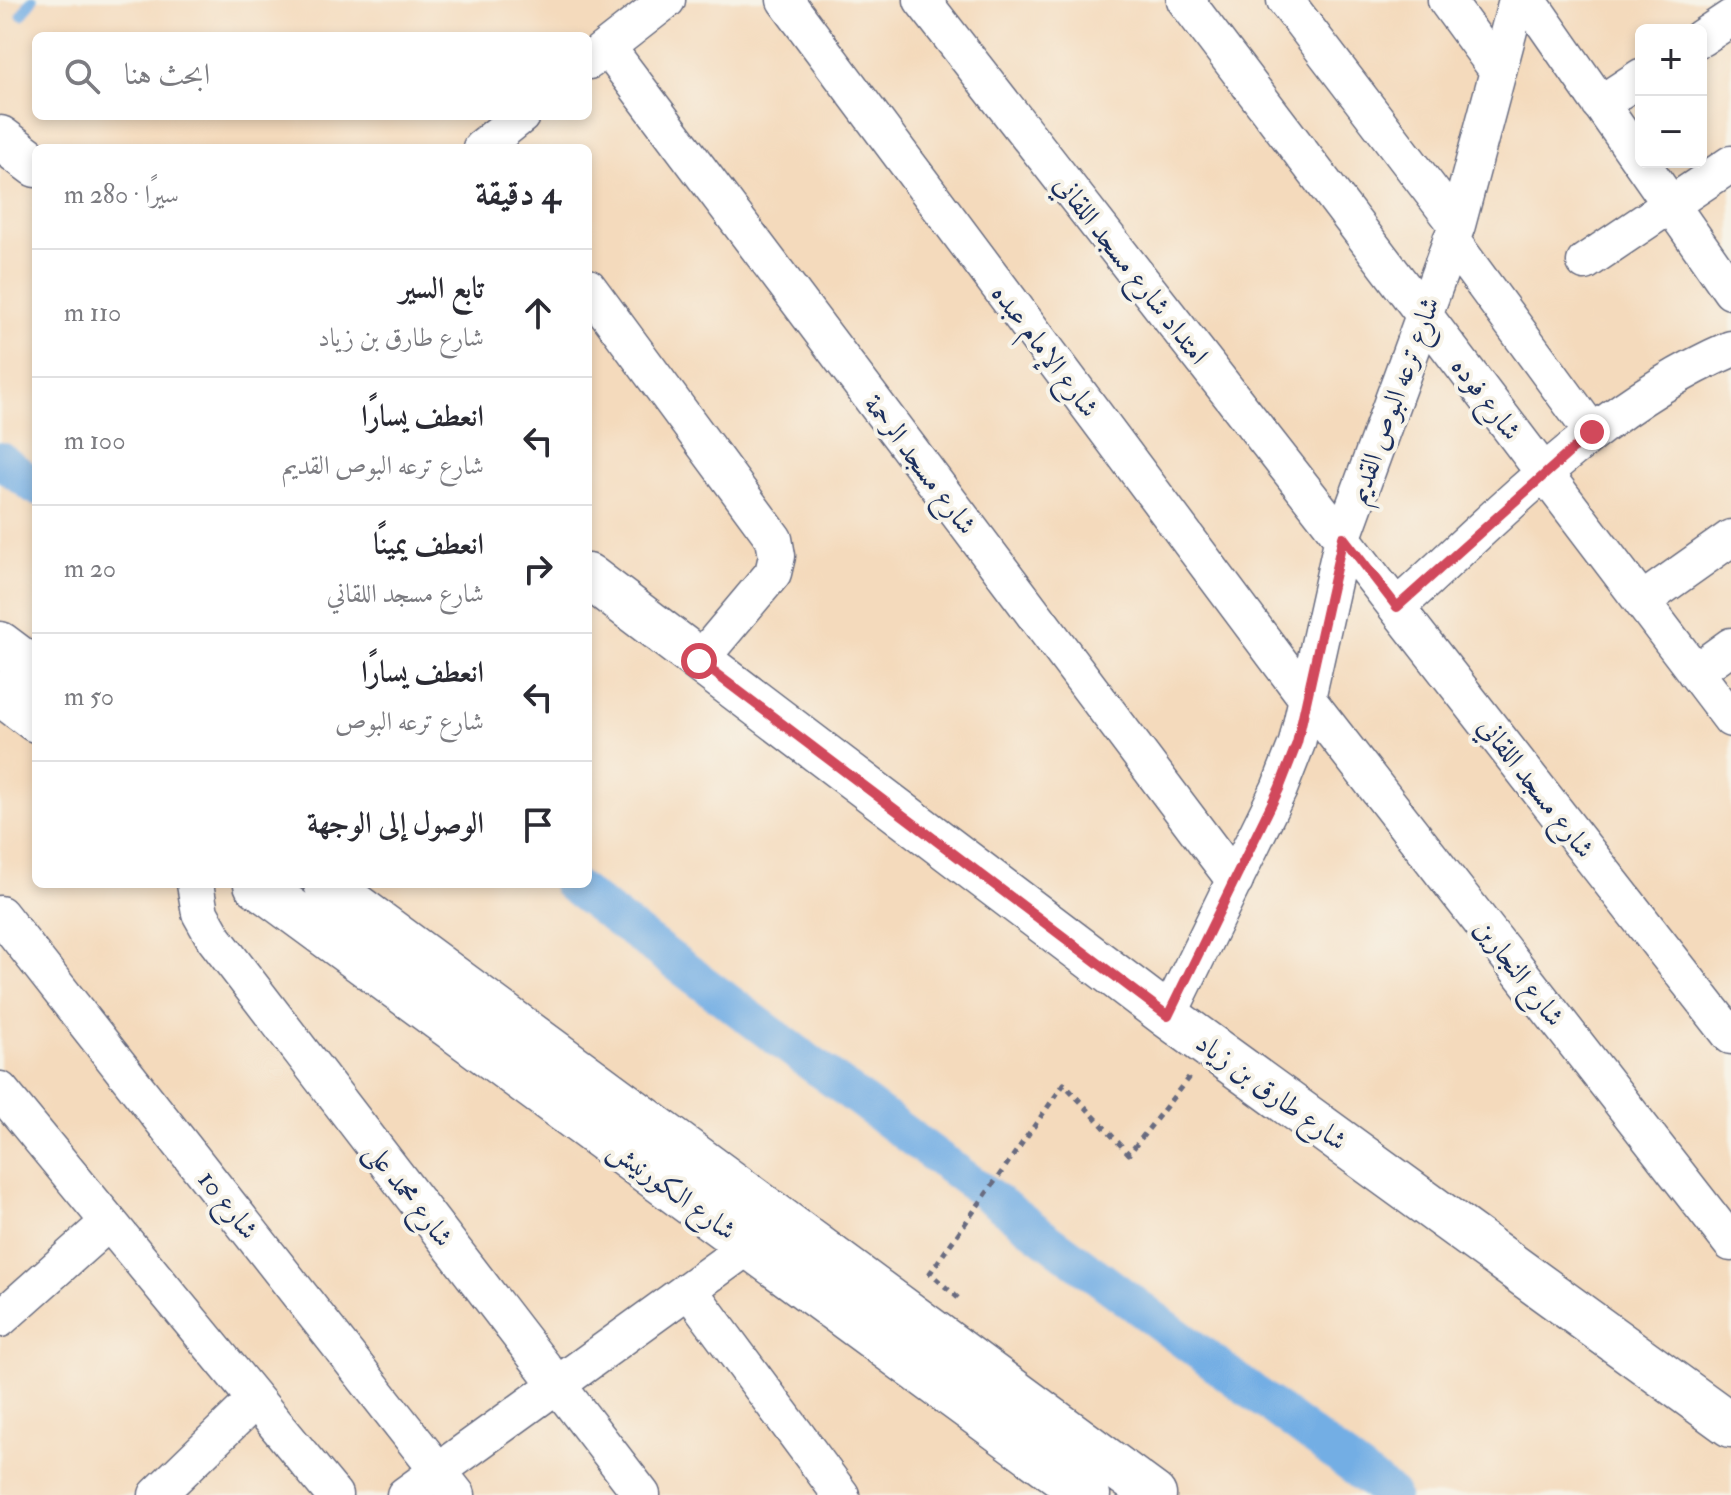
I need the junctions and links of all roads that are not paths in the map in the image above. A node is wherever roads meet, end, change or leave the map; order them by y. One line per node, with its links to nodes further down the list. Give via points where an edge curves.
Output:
1 (667, 0): 11 (street)
2 (785, 0): 40 (street, شارع الإمام عبده)
3 (922, 0): 29 (street, امتداد شارع مسجد اللقاني)
4 (1185, 0): 25 (street, شارع فوده)
5 (1285, 0): 21 (street)
6 (1446, 0): 12 (street)
7 (1517, 0): 12 (street, شارع ترعه البوص القديم)
8 (1528, 0): 14 (street)
9 (1731, 18): 10 (street)
10 (1707, 34)
11 (598, 54): 43 (street, شارع مسجد الرحمة)
12 (1498, 71): 21 (street, شارع ترعه البوص القديم)
13 (1635, 81): 14 (street)
14 (1600, 104): 20 (street)
15 (516, 120): 17 (street)
16 (0, 138): 18 (main road)
17 (487, 144)
18 (32, 162)
19 (1731, 164): 20 (street)
20 (1670, 205): 22 (street); 23 (street)
21 (1454, 232): 25 (street, شارع ترعه البوص القديم); 27 (street)
22 (1585, 262)
23 (1731, 291)
24 (592, 292): 36 (street, via 774,539 773,573)
25 (1423, 313): 28 (street, شارع فوده); 29 (street, شارع ترعه البوص القديم)
26 (1731, 349): 27 (street, via 1648,392)
27 (1592, 432): 28 (street)
28 (1545, 474): 32 (street, شارع فوده); 33 (street)
29 (1343, 537): 33 (street, شارع مسجد اللقاني); 40 (street, شارع ترعه البوص القديم)
30 (1731, 538): 32 (street)
31 (592, 579): 36 (main road, شارع طارق بن زياد)
32 (1642, 601): 38 (street, شارع فوده)
33 (1397, 607): 49 (street, شارع مسجد اللقاني)
34 (0, 644): 37 (main road)
35 (1731, 646): 38 (street)
36 (699, 661): 48 (main road, شارع طارق بن زياد)
37 (32, 668)
38 (1695, 672): 42 (street, شارع فوده)
39 (0, 693): 41 (main road)
40 (1308, 700): 43 (street, شارع ترعه البوص القديم, via 1279,789); 52 (street, شارع النجارين)
41 (32, 717)
42 (1731, 719)
43 (1235, 881): 48 (street, شارع ترعه البوص القديم)
44 (196, 888): 56 (street, شارع محمد على, via 200,913 214,938)
45 (261, 888): 53 (main road, شارع الكورنيش)
46 (331, 888): 66 (main road, شارع الكورنيش)
47 (0, 914): 59 (street, شارع 10)
48 (1168, 1016): 58 (main road, شارع طارق بن زياد)
49 (1731, 1036)
50 (3, 1101): 51 (street)
51 (109, 1222): 55 (street); 57 (street)
52 (1731, 1243)
53 (750, 1245): 54 (street); 65 (main road, شارع الكورنيش)
54 (689, 1290): 56 (street); 64 (street)
55 (0, 1319)
56 (557, 1385): 59 (street); 63 (street, شارع محمد على)
57 (255, 1400): 60 (street); 61 (street)
58 (1731, 1425)
59 (448, 1483): 62 (street)
60 (157, 1495)
61 (334, 1495)
62 (405, 1495)
63 (642, 1495)
64 (841, 1495)
65 (1088, 1495)
66 (1154, 1495)

